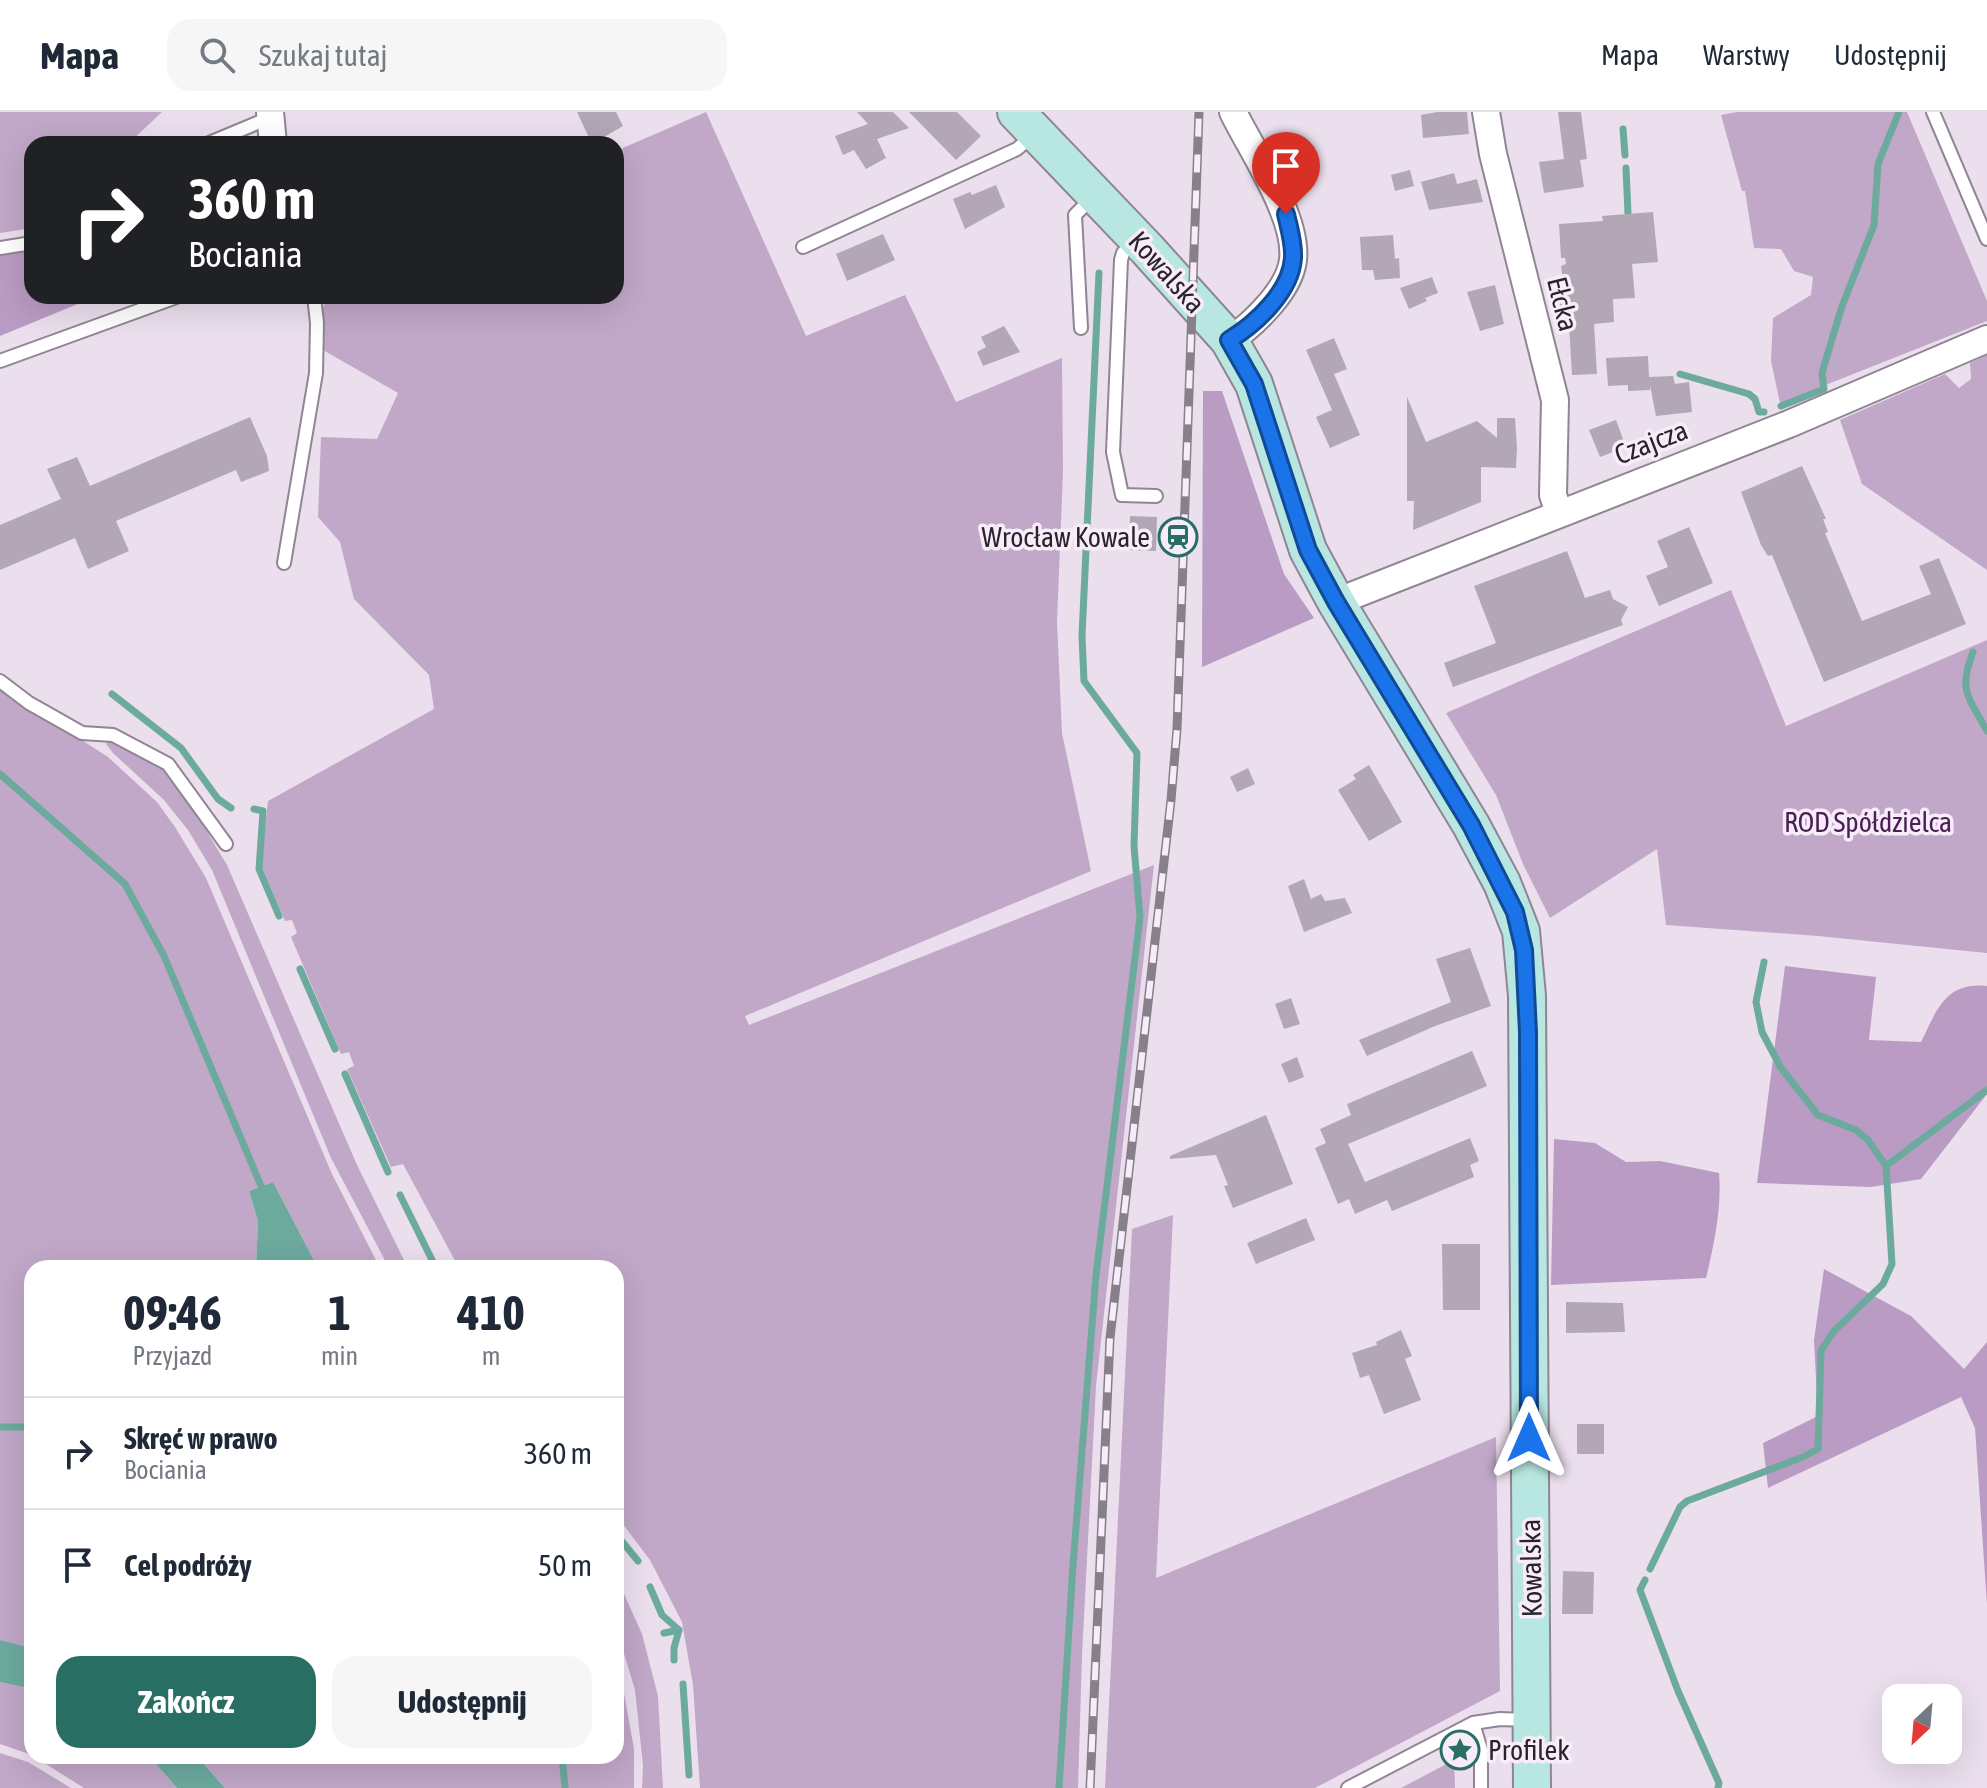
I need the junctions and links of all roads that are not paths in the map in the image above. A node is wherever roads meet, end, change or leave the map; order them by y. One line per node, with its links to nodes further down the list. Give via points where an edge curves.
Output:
1 (1233, 112): 18 (street, via 1286,214 1293,260 1281,291)
2 (1486, 112): 21 (street, Ełcka, via 1555,400 1553,495)
3 (1933, 112): 10 (lane)
4 (269, 115): 6 (lane); 7 (street)
5 (1026, 122): 8 (street, Kowalska); 12 (lane, via 1017,149)
6 (224, 136)
7 (272, 136)
8 (1095, 195): 9 (street, Kowalska); 16 (lane, via 1075,215)
9 (1137, 239): 18 (street, Kowalska); 20 (lane, via 1121,260 1113,452 1122,495)
10 (1987, 239)
11 (24, 244): 13 (lane)
12 (803, 247)
13 (0, 248)
14 (157, 304): 19 (lane)
15 (315, 304): 22 (lane, via 316,373)
16 (1081, 328)
17 (1987, 339): 21 (street, Czajcza, via 1789,424)
18 (1229, 340): 23 (street, Kowalska, via 1254,384 1305,543)
19 (0, 361)
20 (1156, 496)
21 (1559, 513): 23 (street, Czajcza)
22 (284, 563)
23 (1336, 602): 26 (street, Kowalska, via 1471,825 1521,931 1528,1032)
24 (0, 681): 25 (lane, via 82,733 113,735 168,764)
25 (226, 844)
26 (1532, 1720): 27 (lane); 30 (street, Kowalska)
27 (1473, 1723): 28 (lane); 29 (lane, via 1481,1750)
28 (1348, 1788)
29 (1481, 1788)
30 (1532, 1788)

